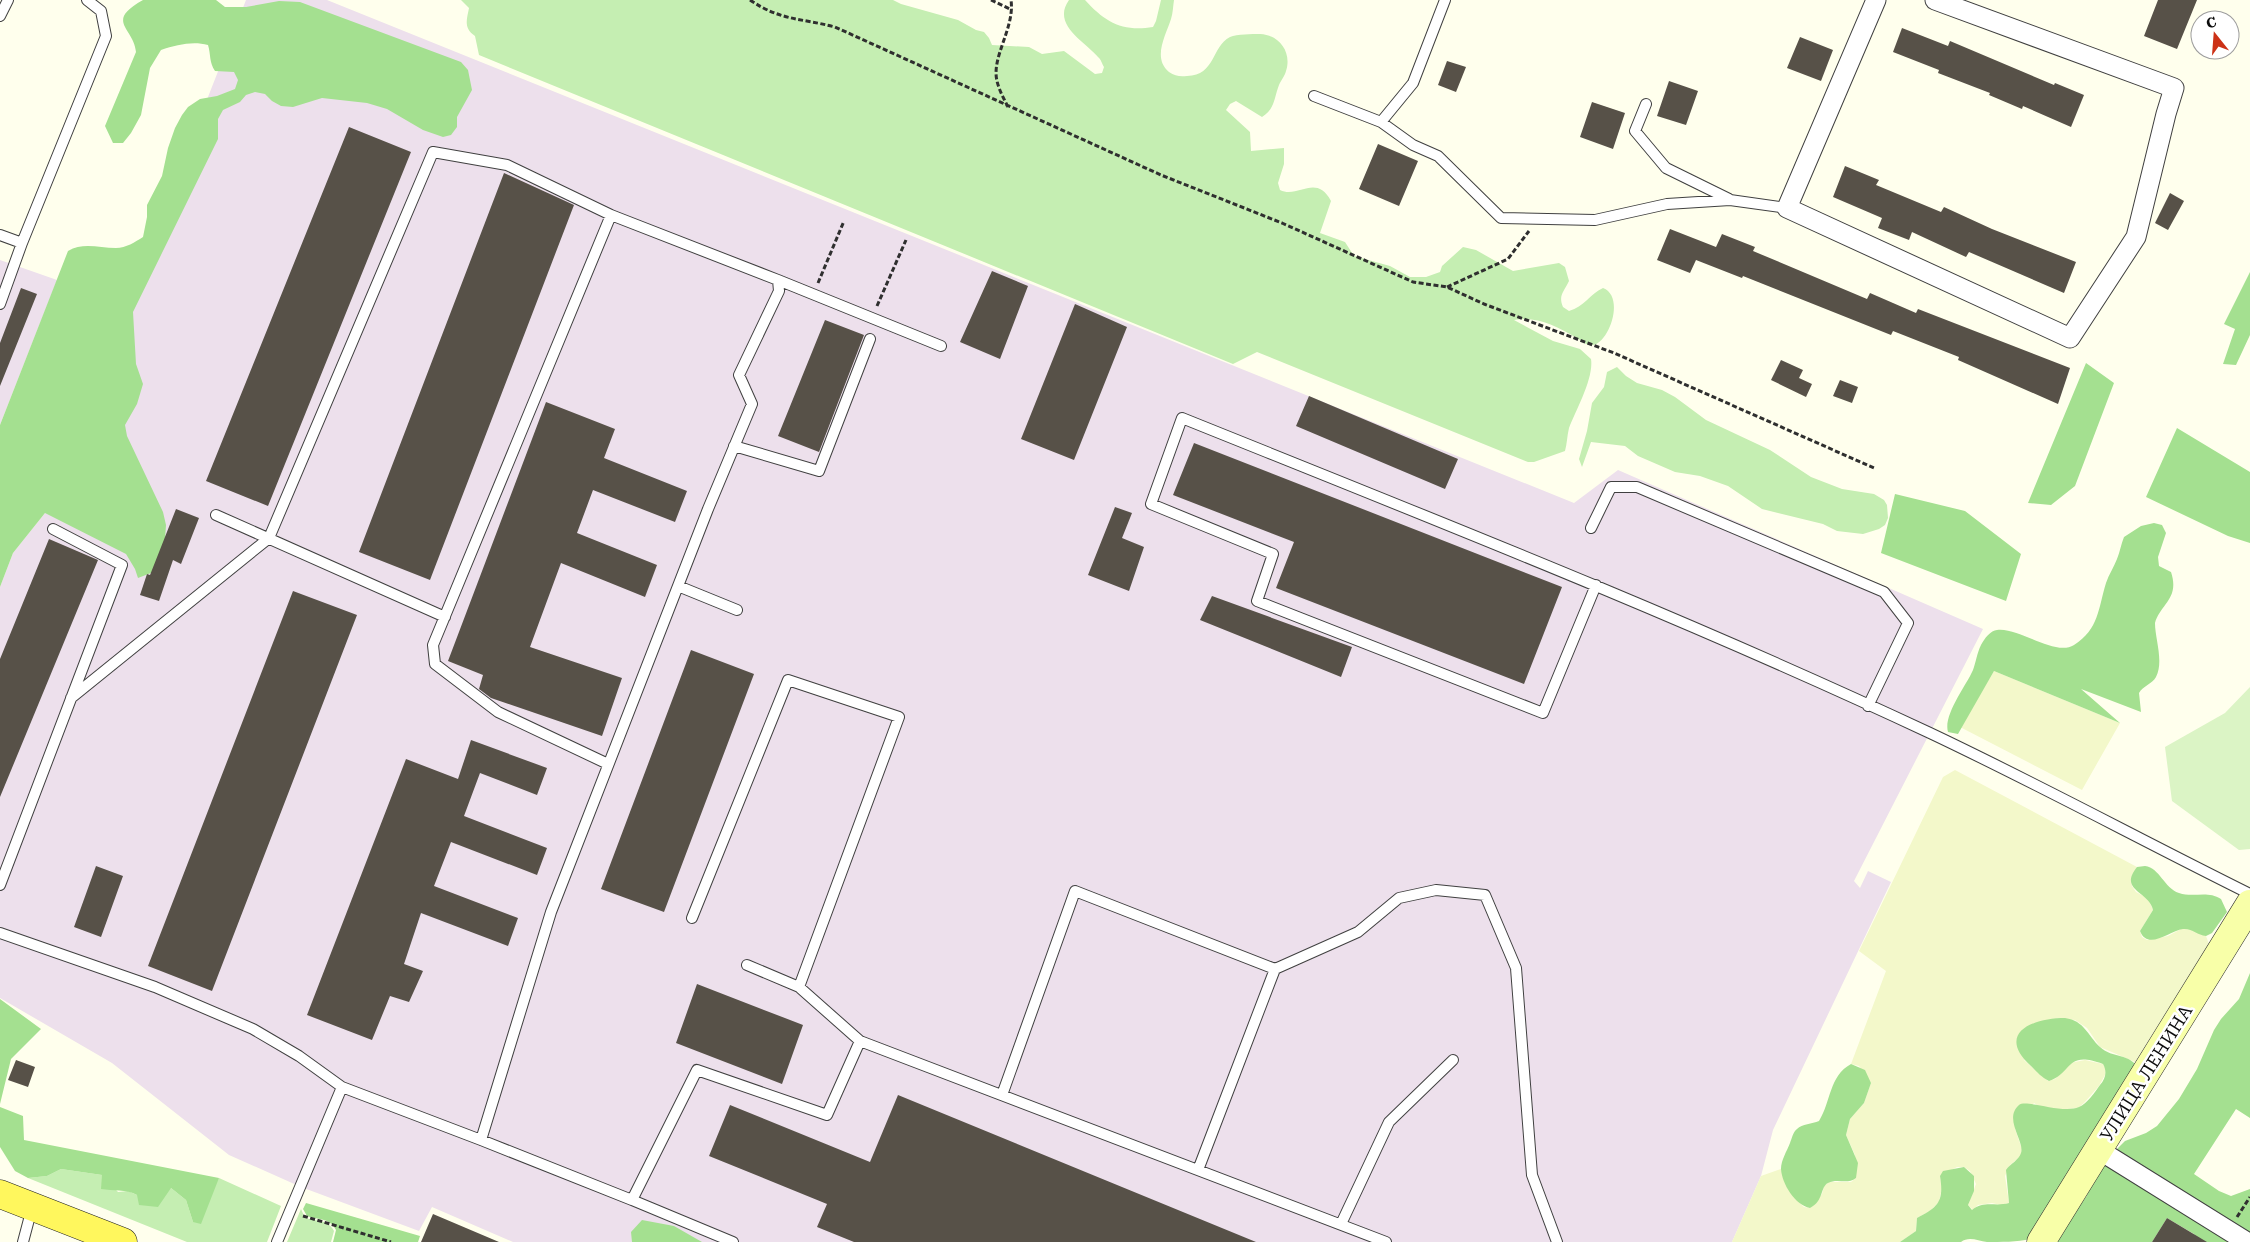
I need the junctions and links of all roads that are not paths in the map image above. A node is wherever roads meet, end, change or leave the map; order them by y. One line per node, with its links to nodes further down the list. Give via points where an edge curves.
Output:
1 (8, 0): 9 (lane)
2 (88, 0): 8 (lane)
3 (104, 0): 8 (lane)
4 (1445, 0): 12 (lane, via 1413,84)
5 (1876, 0): 14 (street)
6 (1935, 0): 7 (street)
7 (1966, 5): 14 (street, via 2174,88 2136,237 2070,338)
8 (101, 11): 17 (lane, via 106,36)
9 (0, 16)
10 (1314, 96): 12 (lane)
11 (1646, 104): 13 (lane, via 1634,131 1666,168)
12 (1381, 122): 13 (lane, via 1414,145 1438,156 1501,218 1595,220 1667,204)
13 (1730, 200): 14 (lane)
14 (1787, 208)
15 (612, 215): 18 (lane); 26 (lane, via 507,165 433,152); 30 (lane)
16 (0, 235): 17 (lane)
17 (22, 243): 19 (lane)
18 (778, 280): 21 (lane); 22 (lane, via 780,291 739,375 752,404)
19 (0, 304)
20 (870, 339): 22 (lane, via 819,472)
21 (941, 346)
22 (734, 446): 28 (lane)
23 (216, 514): 26 (lane)
24 (1591, 528): 32 (lane, via 1611,487 1637,487 1884,592 1908,623)
25 (53, 529): 31 (lane, via 122,565)
26 (269, 538): 30 (lane); 31 (lane)
27 (1596, 584): 27 (lane, via 1182,418 1152,504 1274,554 1257,601 1543,713); 32 (lane)
28 (678, 586): 29 (lane); 33 (lane)
29 (737, 610)
30 (445, 617): 33 (lane, via 433,645 435,664 498,712)
31 (71, 698): 34 (lane)
32 (1868, 706): 35 (lane)
33 (608, 764): 46 (lane, via 551,912)
34 (0, 885)
35 (2250, 894)
36 (2250, 904): 47 (street, УЛИЦА ЛЕНИНА)
37 (692, 918): 41 (lane, via 788,680 899,717)
38 (0, 933): 44 (lane, via 155,987 253,1029)
39 (747, 965): 41 (lane)
40 (1276, 969): 45 (lane, via 1075,891); 48 (lane); 58 (lane, via 1358,932 1398,898 1436,890 1485,895 1516,968 1532,1175)
41 (799, 987): 42 (lane)
42 (860, 1041): 45 (lane); 50 (lane, via 827,1115 697,1070)
43 (1453, 1060): 52 (lane, via 1389,1122)
44 (342, 1087): 46 (lane); 55 (lane)
45 (1002, 1095): 48 (lane)
46 (481, 1140): 50 (lane)
47 (2099, 1150): 59 (street, УЛИЦА ЛЕНИНА); 60 (street)
48 (1198, 1170): 52 (lane)
49 (0, 1194): 51 (main road)
50 (632, 1200): 56 (lane)
51 (32, 1206): 53 (lane); 54 (main road)
52 (1341, 1224): 57 (lane)
53 (23, 1242)
54 (123, 1242)
55 (277, 1242)
56 (733, 1242)
57 (1386, 1242)
58 (1557, 1242)
59 (2041, 1242)
60 (2247, 1242)

